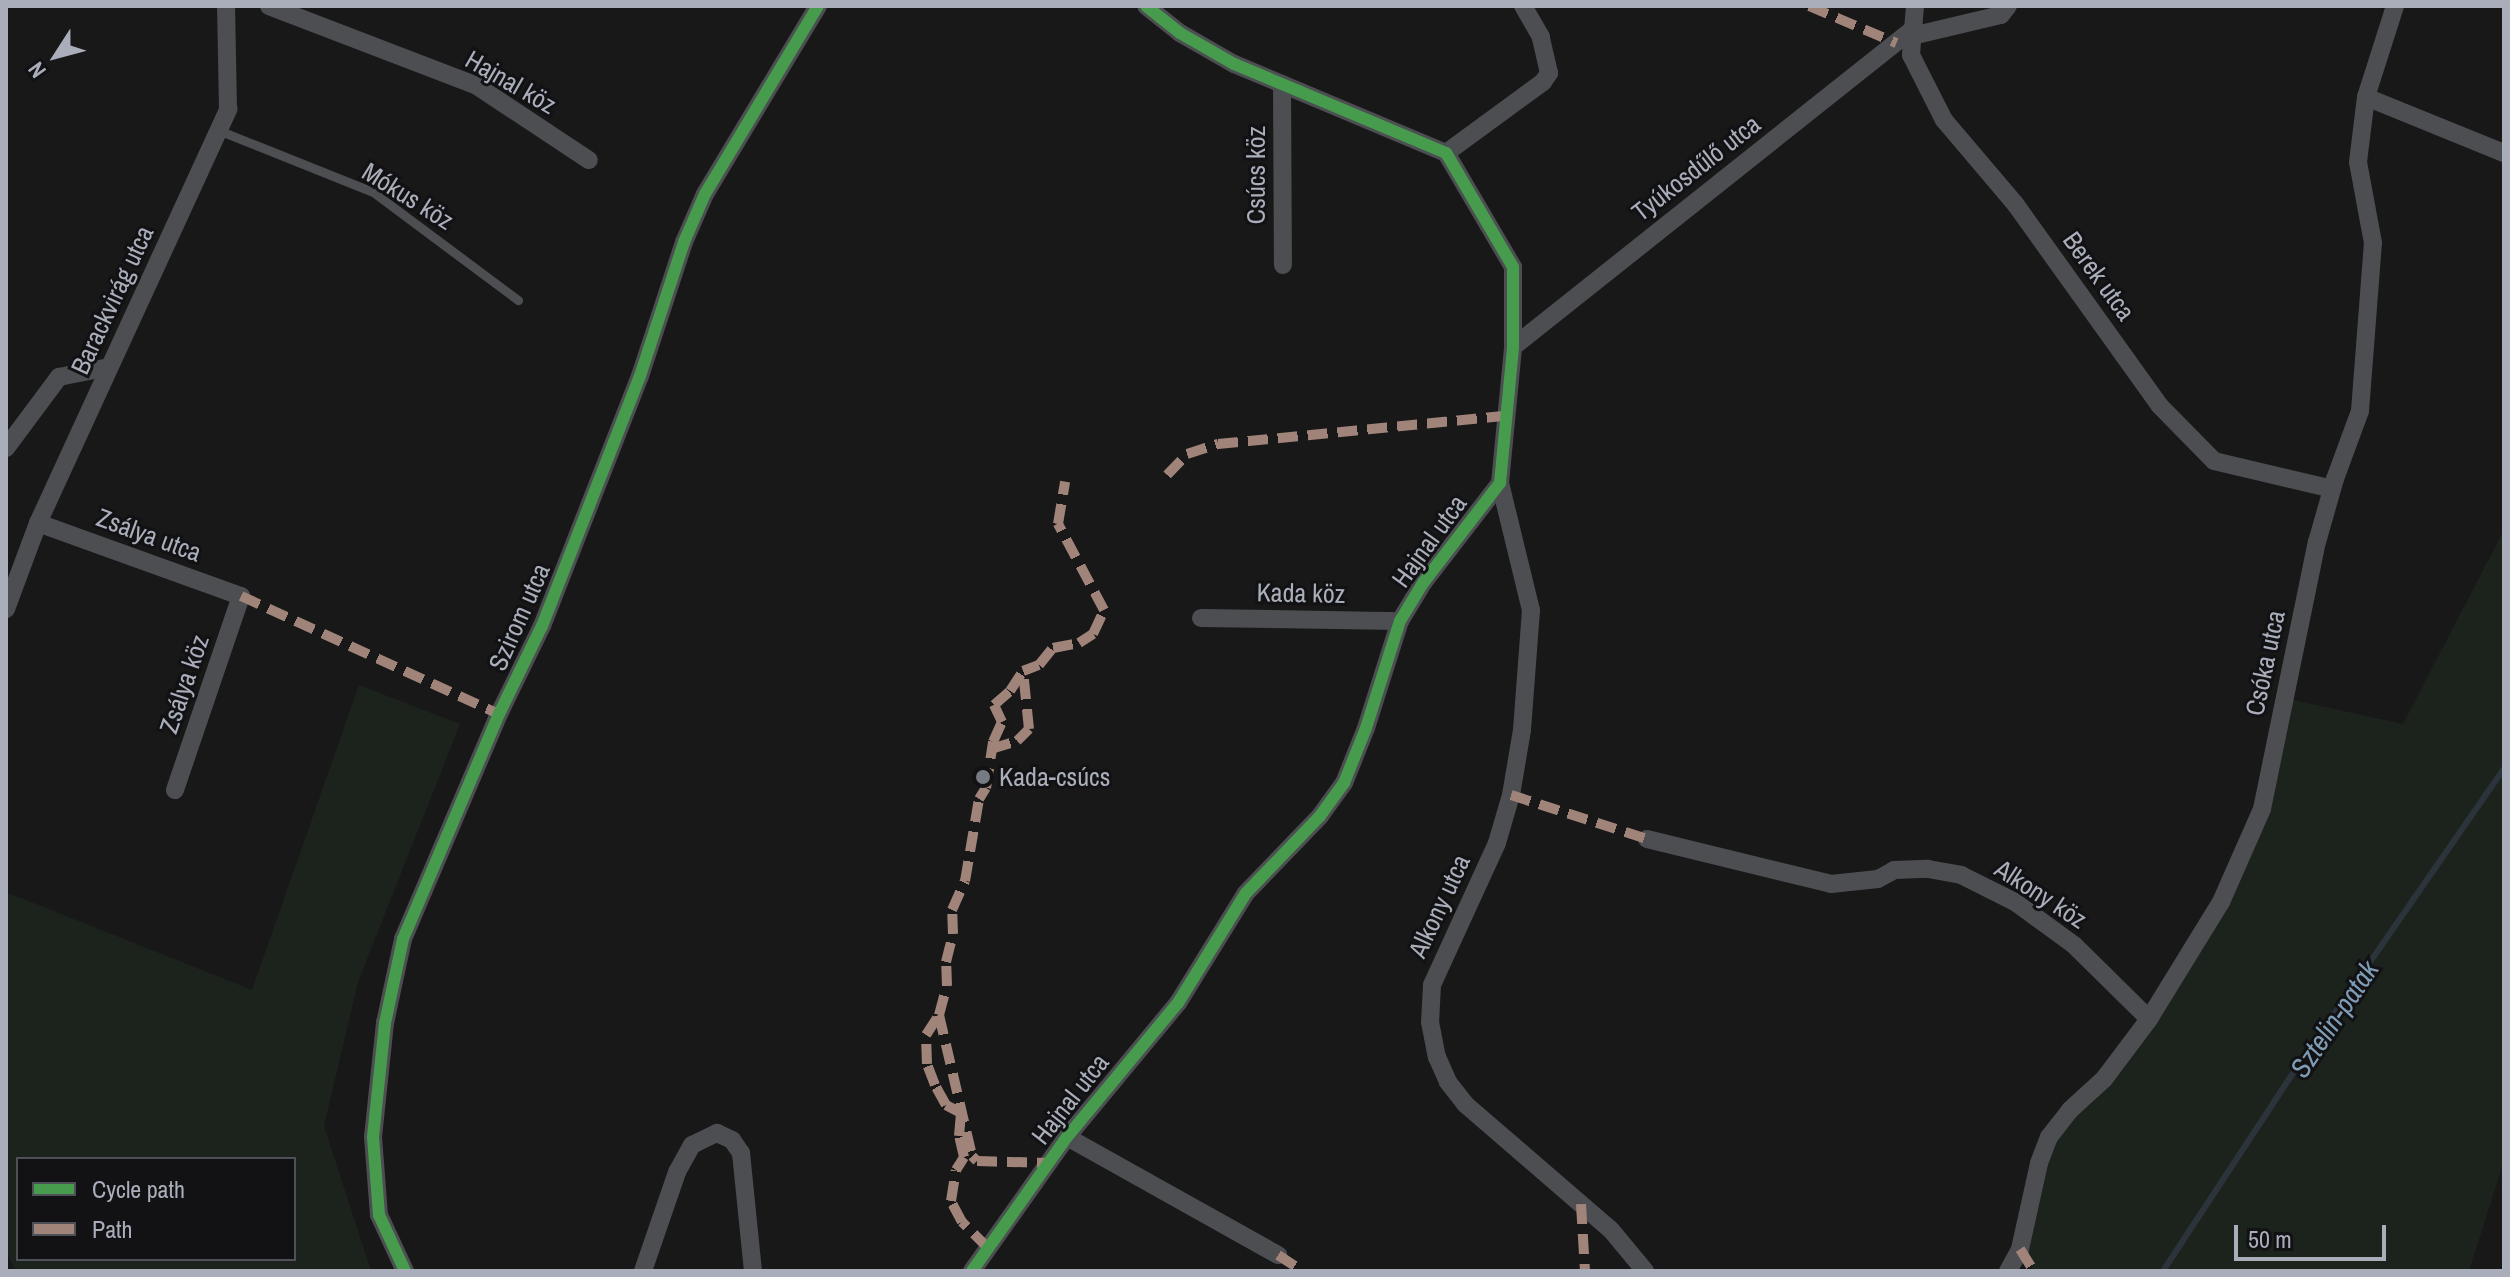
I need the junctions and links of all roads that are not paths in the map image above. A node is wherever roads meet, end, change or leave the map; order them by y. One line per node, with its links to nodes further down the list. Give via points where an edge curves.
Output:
1 (226, 6): 12 (street, Barackvirág utca, via 228,109)
2 (269, 6): 15 (street, Hajnal köz, via 477,86)
3 (818, 6): 33 (street, Szirom utca, via 705,194 542,626 403,939 385,1023 373,1137 379,1215)
4 (1146, 6): 10 (street, via 1202,46)
5 (1523, 6): 13 (street, via 1541,37 1549,73)
6 (1915, 6): 9 (street, Berek utca)
7 (2008, 6): 9 (street, Tyúkosdűlő utca, via 2001,15)
8 (2395, 6): 11 (street, Csóka utca)
9 (1912, 32): 18 (street, Tyúkosdűlő utca); 22 (street, Berek utca, via 1911,55 1944,120 2016,205 2160,406 2214,461)
10 (1282, 84): 13 (street); 16 (street, Csúcs köz)
11 (2366, 97): 14 (street); 22 (street, Csóka utca, via 2358,162 2373,243 2367,346 2360,411)
12 (218, 130): 17 (lane, Mókus köz, via 373,192); 19 (street, Barackvirág utca)
13 (1446, 153): 18 (street, Hajnal utca, via 1513,267)
14 (2504, 153)
15 (589, 160)
16 (1283, 265)
17 (518, 300)
18 (1513, 347): 21 (street, Hajnal utca)
19 (109, 367): 20 (street, via 59,377); 23 (street, Barackvirág utca)
20 (6, 448)
21 (1500, 483): 27 (street, Hajnal utca); 37 (street, Alkony utca, via 1531,610 1522,730 1497,843 1432,985 1432,1034 1448,1082 1465,1104 1611,1230)
22 (2332, 489): 30 (street, Csóka utca, via 2262,809 2221,902)
23 (38, 523): 24 (street, Zsálya utca); 25 (street, Barackvirág utca)
24 (241, 596): 28 (street, Zsálya köz)
25 (6, 609)
26 (1201, 618): 27 (street, Kada köz)
27 (1400, 621): 31 (street, Hajnal utca, via 1344,783 1320,816 1246,893 1178,1003)
28 (175, 790)
29 (1647, 839): 30 (street, Alkony köz, via 1831,884 1878,879 1894,870 1961,875 2015,902 2074,945)
30 (2149, 1019): 38 (street, Csóka utca, via 2104,1079 2049,1137 2020,1249)
31 (1067, 1137): 32 (street); 36 (street, Hajnal utca)
32 (1278, 1255)
33 (405, 1271)
34 (643, 1271): 35 (street, via 677,1172 692,1145 717,1133 732,1140 741,1153)
35 (753, 1271)
36 (972, 1271)
37 (1645, 1271)
38 (2008, 1271)

